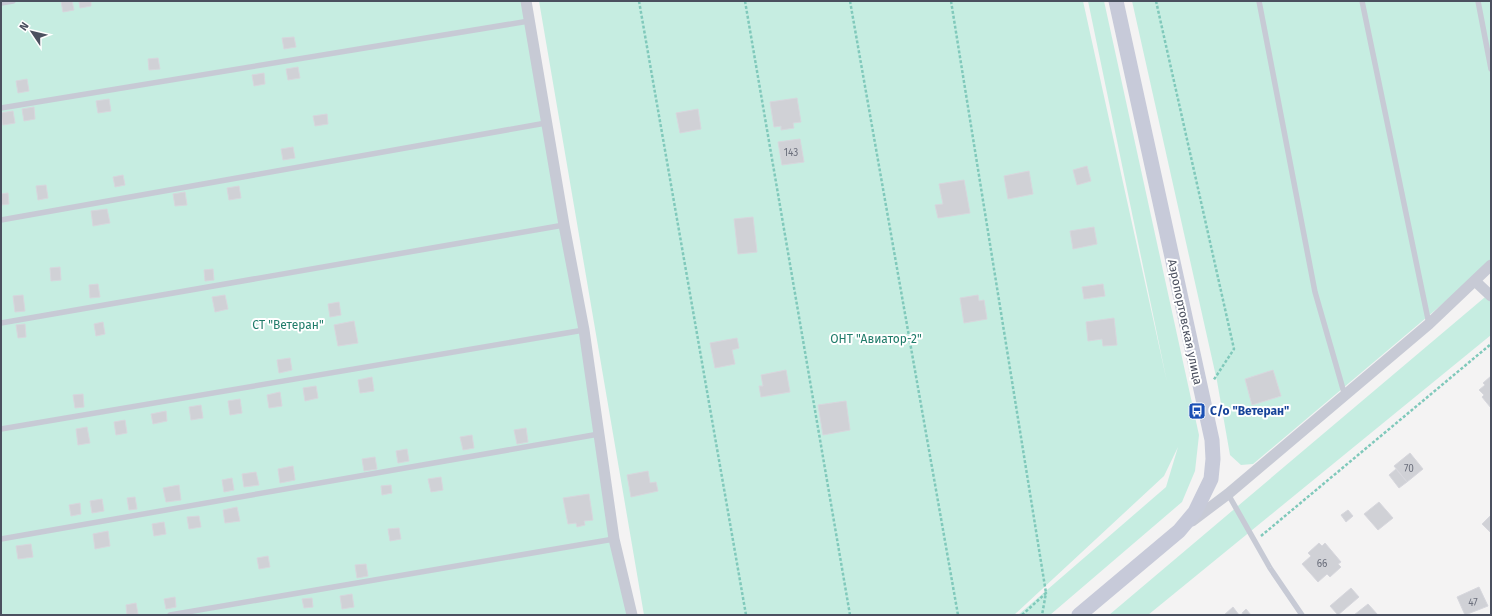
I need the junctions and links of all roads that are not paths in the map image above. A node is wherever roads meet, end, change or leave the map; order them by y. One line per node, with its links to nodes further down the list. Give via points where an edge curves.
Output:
1 (13, 1): 7 (lane)
2 (526, 1): 8 (street)
3 (1116, 1): 24 (street, Аэропортовская улица, via 1212,440 1211,479 1201,503)
4 (1259, 1): 20 (lane, via 1315,292)
5 (1362, 1): 18 (lane)
6 (1478, 1): 9 (lane)
7 (1, 3)
8 (529, 21): 10 (lane); 11 (street)
9 (1491, 69)
10 (1, 108)
11 (546, 123): 12 (lane); 13 (street)
12 (1, 220)
13 (564, 225): 17 (lane); 19 (street)
14 (1491, 265): 15 (street)
15 (1474, 281): 16 (street); 18 (street)
16 (1491, 296)
17 (1, 323)
18 (1429, 324): 20 (street)
19 (584, 330): 21 (lane); 22 (street)
20 (1345, 396): 23 (street)
21 (1, 429)
22 (599, 434): 25 (lane); 26 (street)
23 (1228, 494): 24 (street); 30 (lane, via 1289,598)
24 (1179, 531): 29 (street, Аэропортовская улица)
25 (1, 539)
26 (614, 539): 27 (lane); 28 (street)
27 (170, 615)
28 (632, 615)
29 (1079, 615)
30 (1302, 615)

